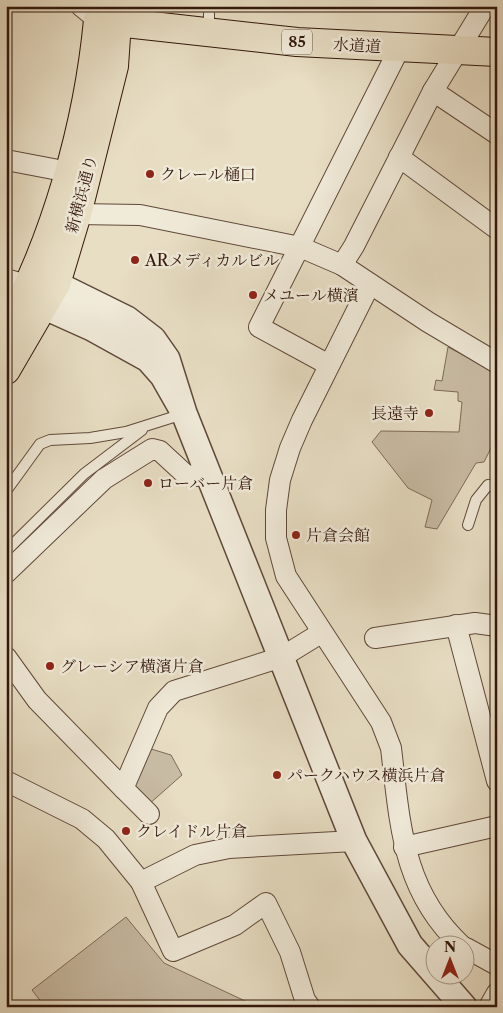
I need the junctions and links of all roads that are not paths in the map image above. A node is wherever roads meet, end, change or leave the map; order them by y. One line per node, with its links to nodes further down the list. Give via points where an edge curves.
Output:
1 (485, 6): 5 (street)
2 (113, 13): 3 (main road, 水道道 / 85); 11 (main road, 新横浜通り, via 94,63); 12 (main road, 新横浜通り, via 114,66)
3 (209, 19): 4 (main road, 水道道 / 85, via 297,42)
4 (400, 47): 5 (main road, 水道道 / 85); 14 (street)
5 (456, 50): 6 (main road, 水道道 / 85); 7 (street)
6 (497, 52)
7 (433, 91): 8 (street); 9 (street)
8 (497, 134)
9 (399, 157): 13 (street); 15 (street)
10 (6, 160): 11 (street)
11 (69, 172): 17 (main road, 新横浜通り)
12 (77, 214): 14 (street, via 140,215); 17 (main road, 新横浜通り)
13 (497, 229)
14 (300, 246): 15 (street); 20 (street, via 259,328)
15 (342, 265): 16 (street)
16 (370, 284): 19 (street); 20 (street)
17 (34, 289): 18 (main road, 新横浜通り); 21 (main road, 新横浜通り); 22 (street, via 127,319 152,339 167,359)
18 (6, 331)
19 (497, 363)
20 (329, 365): 32 (street, via 290,448 280,480 276,510 276,538 286,576)
21 (6, 370)
22 (184, 413): 23 (lane); 24 (street)
23 (149, 425): 26 (lane, via 106,436 50,440 40,444); 28 (lane, via 84,474)
24 (207, 469): 29 (street, via 197,476 186,475 160,451 152,448 104,479); 35 (street)
25 (497, 487): 27 (lane, via 488,485 476,500)
26 (6, 491)
27 (468, 525)
28 (6, 551)
29 (6, 573)
30 (456, 625): 31 (street); 33 (street); 37 (street)
31 (497, 626)
32 (321, 633): 35 (street); 42 (street, via 387,734)
33 (375, 638)
34 (6, 657): 38 (street, via 37,700)
35 (282, 657): 38 (street, via 174,691 158,708); 41 (street)
36 (6, 781): 43 (street, via 82,819 106,839)
37 (497, 781)
38 (124, 789): 39 (street)
39 (149, 814)
40 (497, 826): 42 (street)
41 (354, 841): 43 (street, via 229,848 195,855); 49 (street, via 410,945)
42 (404, 847): 44 (street, via 435,916)
43 (140, 882): 48 (street, via 173,951 235,925 266,903 290,952 304,1000)
44 (453, 936)
45 (476, 953): 46 (street)
46 (497, 965)
47 (497, 993): 50 (street)
48 (310, 1007)
49 (464, 1007)
50 (489, 1007)

